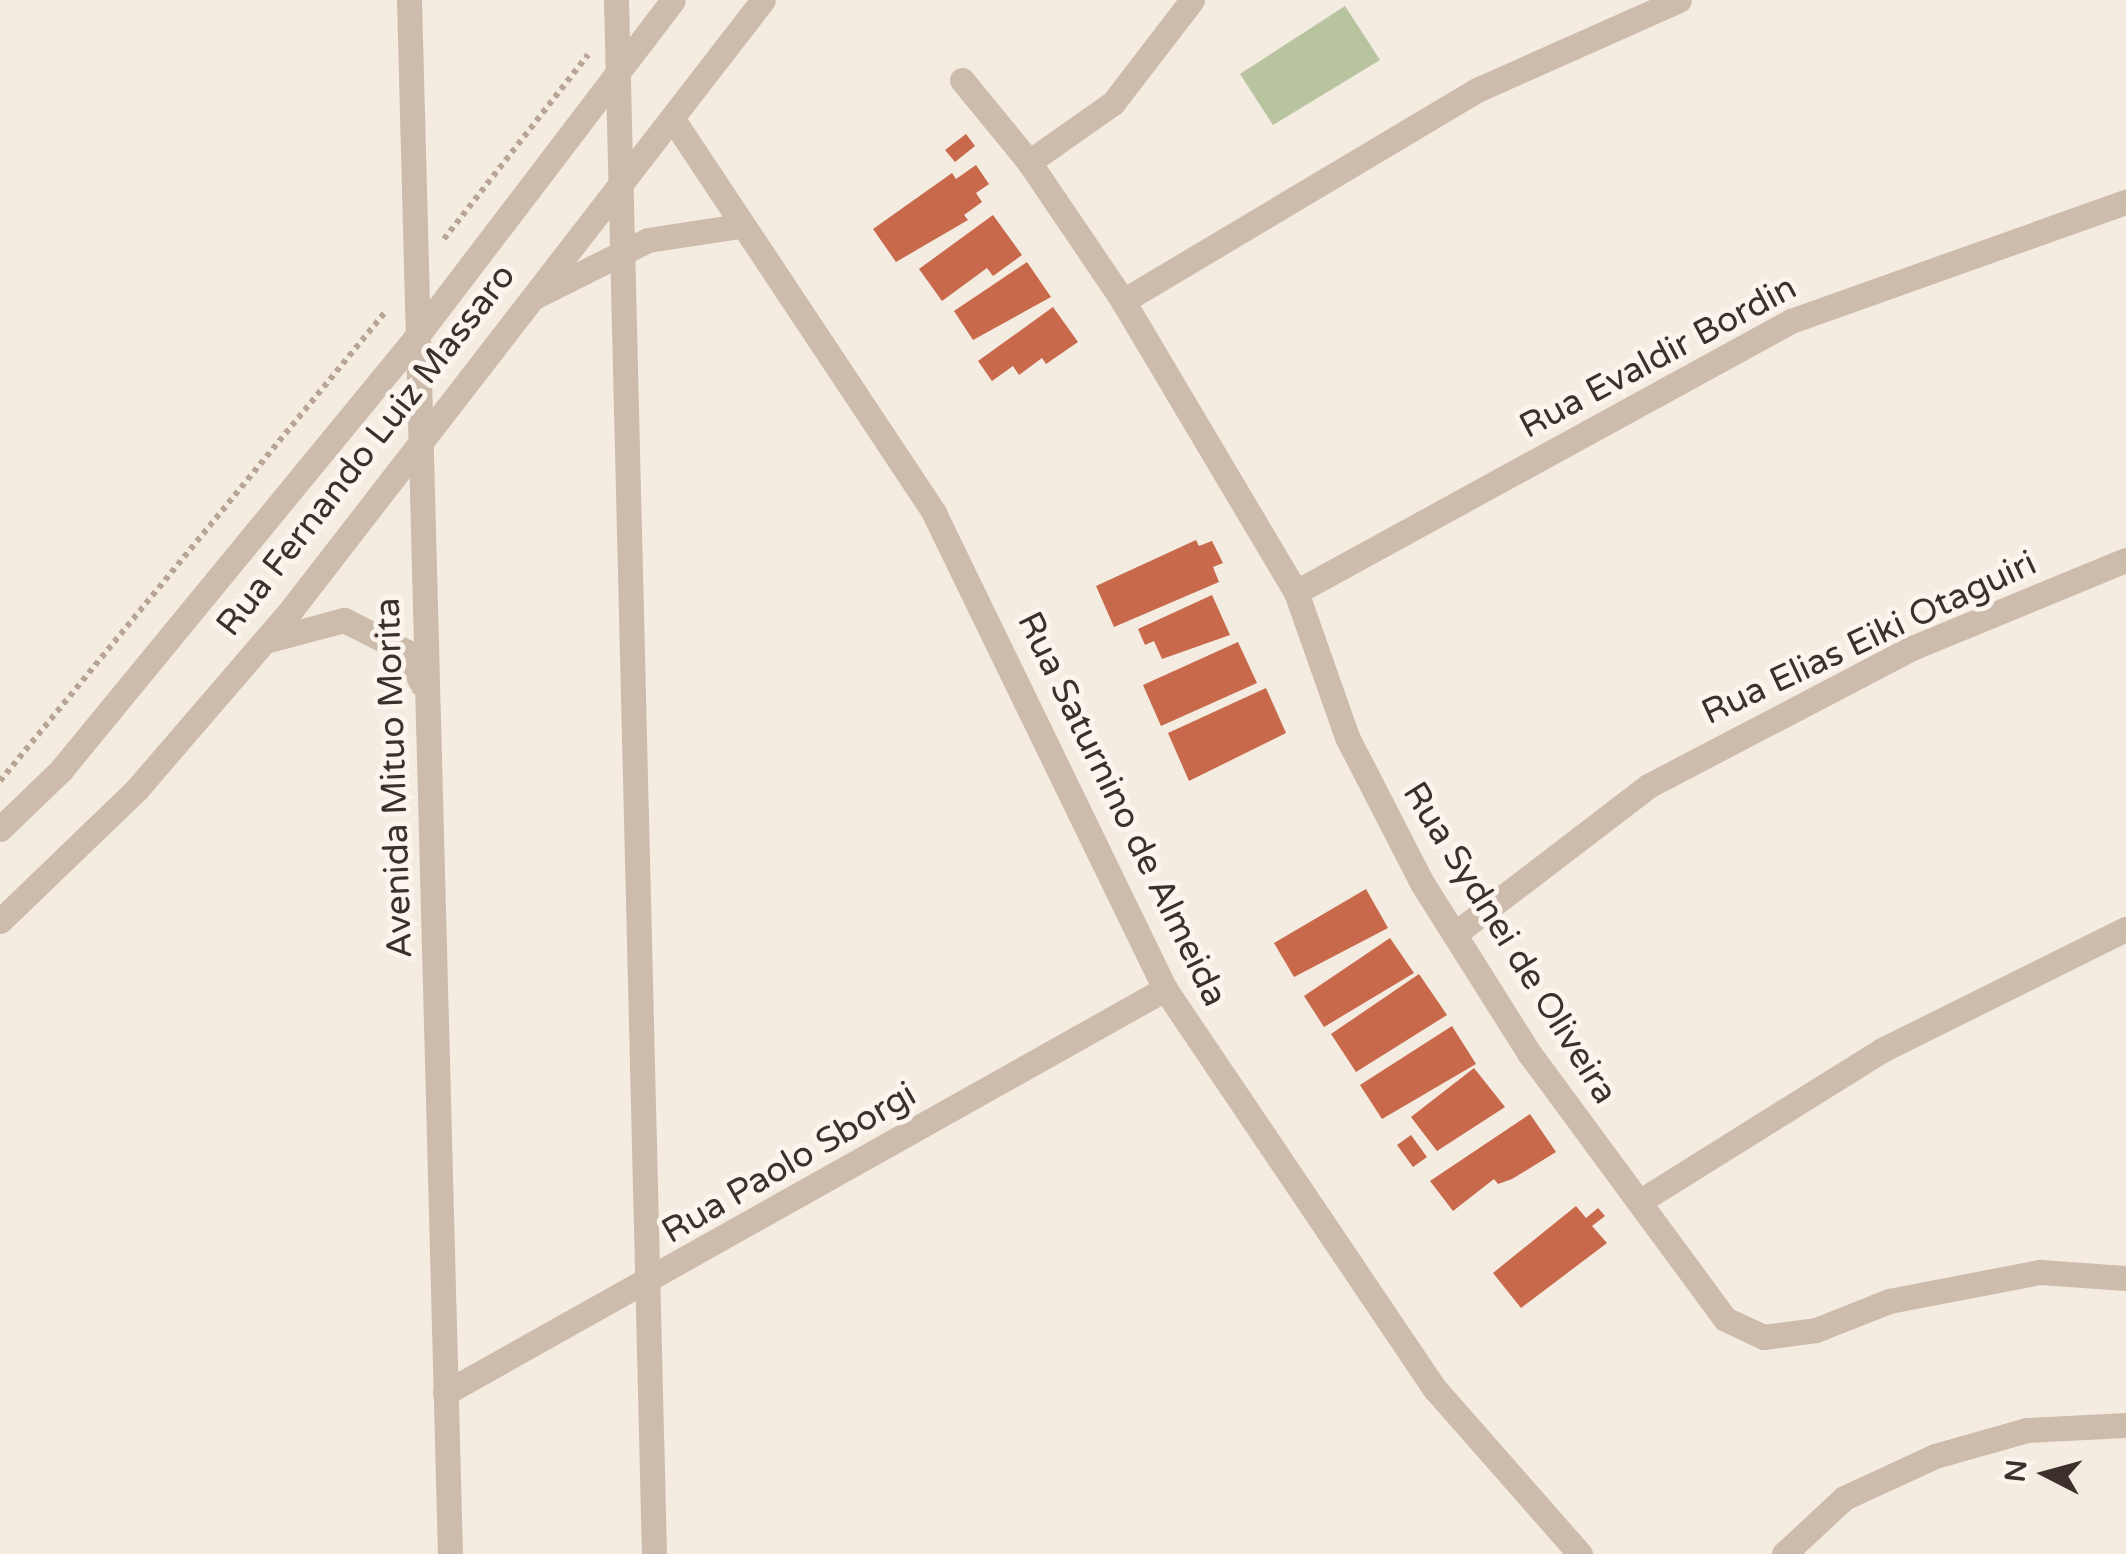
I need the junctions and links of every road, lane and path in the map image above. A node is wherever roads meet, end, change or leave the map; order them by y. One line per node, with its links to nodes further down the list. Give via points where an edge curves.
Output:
1 (409, 0): 15 (street, Avenida Mituo Morita)
2 (673, 0): 7 (street, Rua Fernando Luiz Massaro)
3 (763, 0): 9 (street, Rua Fernando Luiz Massaro)
4 (1192, 0): 10 (street, via 1113,103)
5 (1679, 0): 16 (street, via 1476,90)
6 (617, 9): 7 (street); 15 (path)
7 (618, 68): 11 (street); 18 (street, Rua Fernando Luiz Massaro)
8 (962, 80): 10 (street, Rua Sydnei de Oliveira)
9 (672, 118): 11 (street, Rua Fernando Luiz Massaro); 13 (street, Rua Saturnino de Almeida)
10 (1029, 162): 16 (street, Rua Sydnei de Oliveira)
11 (618, 182): 14 (street); 17 (street, Rua Fernando Luiz Massaro)
12 (2126, 202): 21 (street, Rua Evaldir Bordin, via 1791,321)
13 (740, 226): 14 (street, via 679,232); 29 (street, Rua Saturnino de Almeida, via 934,514)
14 (620, 254): 17 (street); 32 (street)
15 (413, 278): 18 (street, Avenida Mituo Morita); 24 (path)
16 (1123, 301): 21 (street, Rua Sydnei de Oliveira)
17 (525, 302): 19 (street, Rua Fernando Luiz Massaro)
18 (414, 340): 19 (street, Avenida Mituo Morita); 25 (street, Rua Fernando Luiz Massaro, via 61,770)
19 (419, 438): 22 (street, Rua Fernando Luiz Massaro); 23 (street, Avenida Mituo Morita)
20 (2126, 560): 28 (street, Rua Elias Eiki Otaguiri, via 1912,648 1648,786)
21 (1296, 592): 28 (street, Rua Sydnei de Oliveira, via 1324,681 1375,796)
22 (264, 642): 23 (street, via 344,620 407,652); 26 (street, Rua Fernando Luiz Massaro, via 137,789)
23 (427, 694): 33 (street, Avenida Mituo Morita)
24 (0, 781)
25 (0, 829)
26 (0, 921)
27 (2126, 929): 30 (street, via 1882,1050)
28 (1456, 932): 30 (street, Rua Sydnei de Oliveira, via 1529,1052)
29 (1165, 989): 32 (street, Rua Paolo Sborgi); 37 (street, Rua Saturnino de Almeida, via 1435,1389)
30 (1642, 1200): 31 (street, Rua Sydnei de Oliveira, via 1725,1318 1764,1338 1816,1330 1889,1301 2040,1272)
31 (2126, 1278)
32 (648, 1284): 33 (street, Rua Paolo Sborgi); 36 (street)
33 (446, 1393): 35 (street, Avenida Mituo Morita)
34 (2126, 1425): 38 (street, via 2028,1430 1935,1456 1844,1498)
35 (450, 1554)
36 (654, 1554)
37 (1580, 1554)
38 (1784, 1554)

